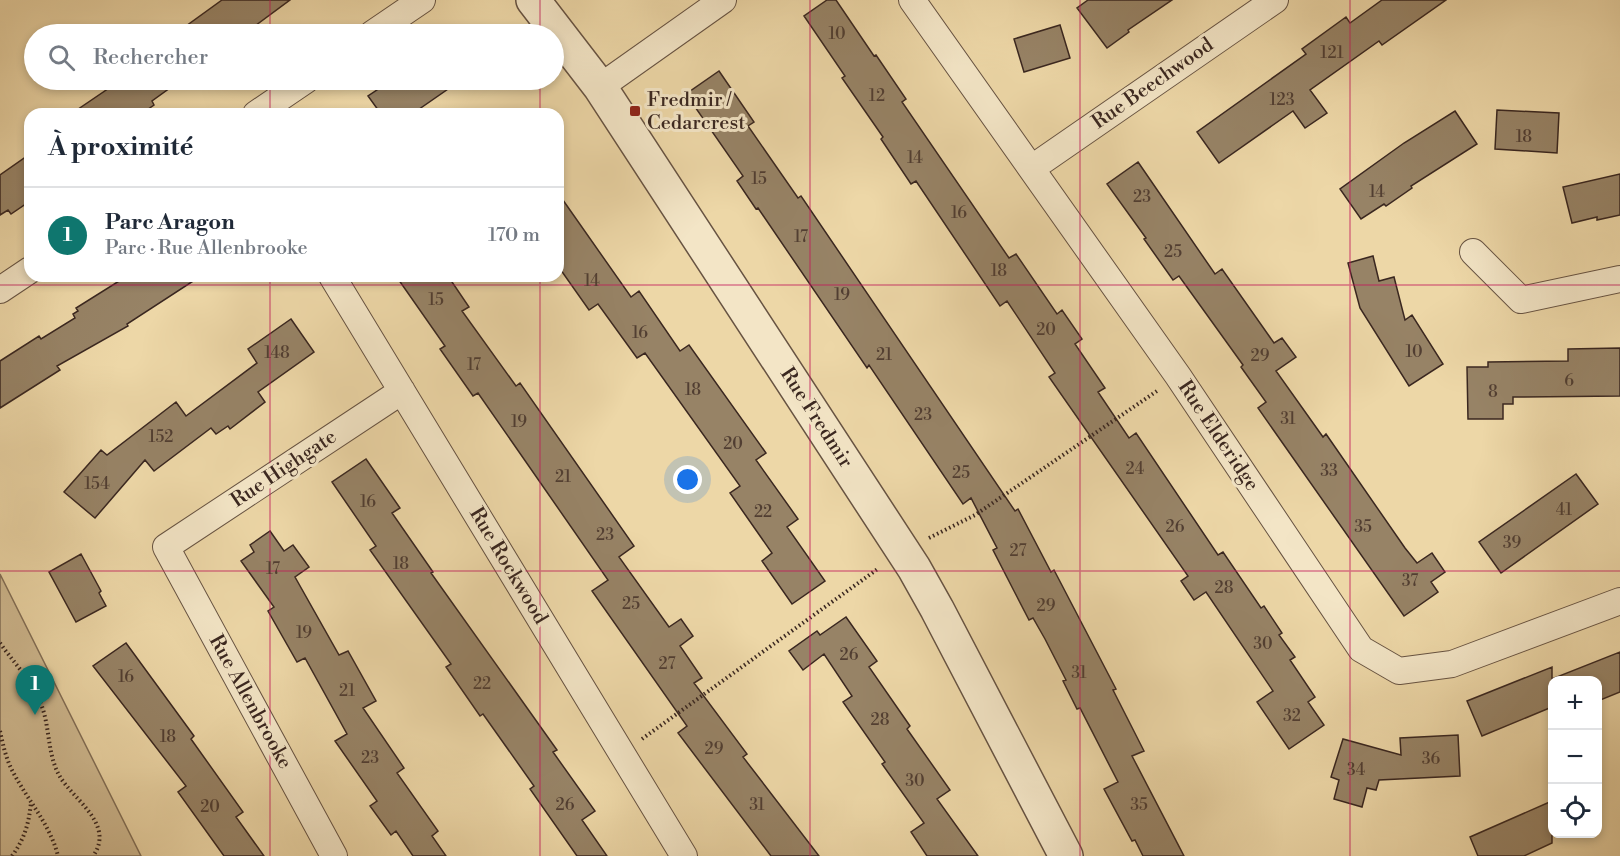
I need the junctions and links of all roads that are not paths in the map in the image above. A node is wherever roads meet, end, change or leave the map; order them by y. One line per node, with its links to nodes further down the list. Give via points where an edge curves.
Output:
1 (422, 0): 6 (street)
2 (533, 0): 7 (street, Rue Fredmir)
3 (723, 0): 9 (street)
4 (912, 0): 12 (street, Rue Elderidge)
5 (1275, 0): 12 (street, Rue Beechwood)
6 (387, 24)
7 (551, 24)
8 (564, 40): 9 (street, Rue Fredmir)
9 (600, 87): 23 (street, Rue Fredmir, via 902,551 937,609)
10 (291, 90): 11 (street)
11 (265, 108)
12 (1032, 168): 20 (street, Rue Elderidge, via 1178,376 1361,649 1399,671 1452,664)
13 (1473, 252): 15 (street, via 1521,300)
14 (24, 274): 17 (street)
15 (1620, 279)
16 (336, 282): 18 (street, Rue Rockwood)
17 (0, 290)
18 (402, 391): 19 (street, Rue Highgate); 22 (street, Rue Rockwood)
19 (166, 547): 21 (street, Rue Allenbrooke)
20 (1620, 601)
21 (334, 856)
22 (684, 856)
23 (1066, 856)

